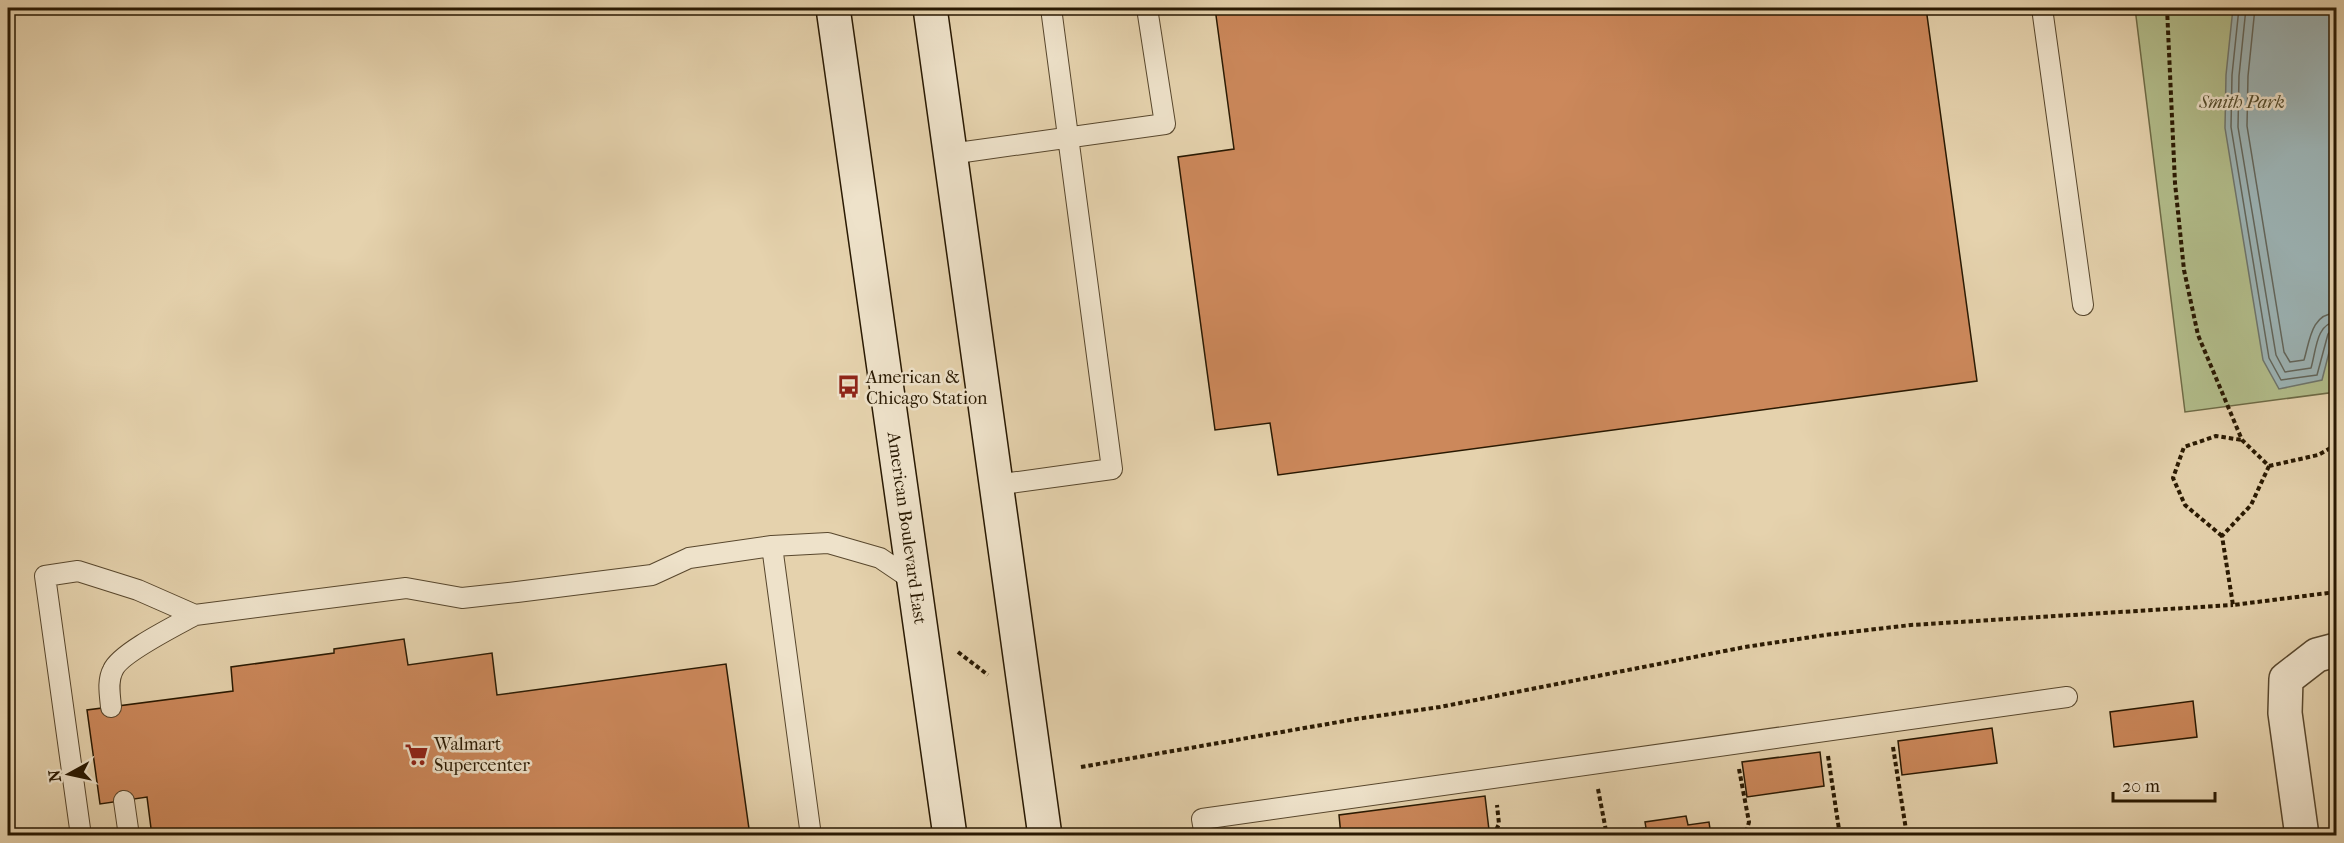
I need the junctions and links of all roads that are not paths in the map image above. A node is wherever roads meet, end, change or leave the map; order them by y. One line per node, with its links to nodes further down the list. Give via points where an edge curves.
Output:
1 (815, 8): 7 (main road)
2 (833, 8): 7 (main road, American Boulevard East)
3 (930, 8): 9 (main road)
4 (1051, 8): 8 (lane)
5 (1147, 8): 8 (lane, via 1165,124)
6 (2042, 8): 10 (lane)
7 (840, 53): 13 (main road, American Boulevard East)
8 (1068, 137): 9 (lane); 11 (lane, via 1112,469)
9 (950, 154): 11 (main road)
10 (2083, 305)
11 (996, 484): 23 (main road)
12 (772, 546): 13 (lane, via 828,543 880,558); 14 (lane, via 689,558 652,575 506,593 462,598 406,588); 21 (lane)
13 (914, 581): 22 (main road, American Boulevard East)
14 (195, 615): 17 (lane, via 130,653 113,669 109,687); 19 (lane, via 138,590 78,571 45,576)
15 (2337, 650): 25 (main road, via 2317,655 2286,679 2284,713)
16 (2067, 697): 24 (lane, via 1202,819)
17 (111, 707)
18 (124, 801): 20 (lane)
19 (81, 836)
20 (129, 836)
21 (811, 836)
22 (950, 836)
23 (1045, 836)
24 (1204, 836)
25 (2302, 836)

